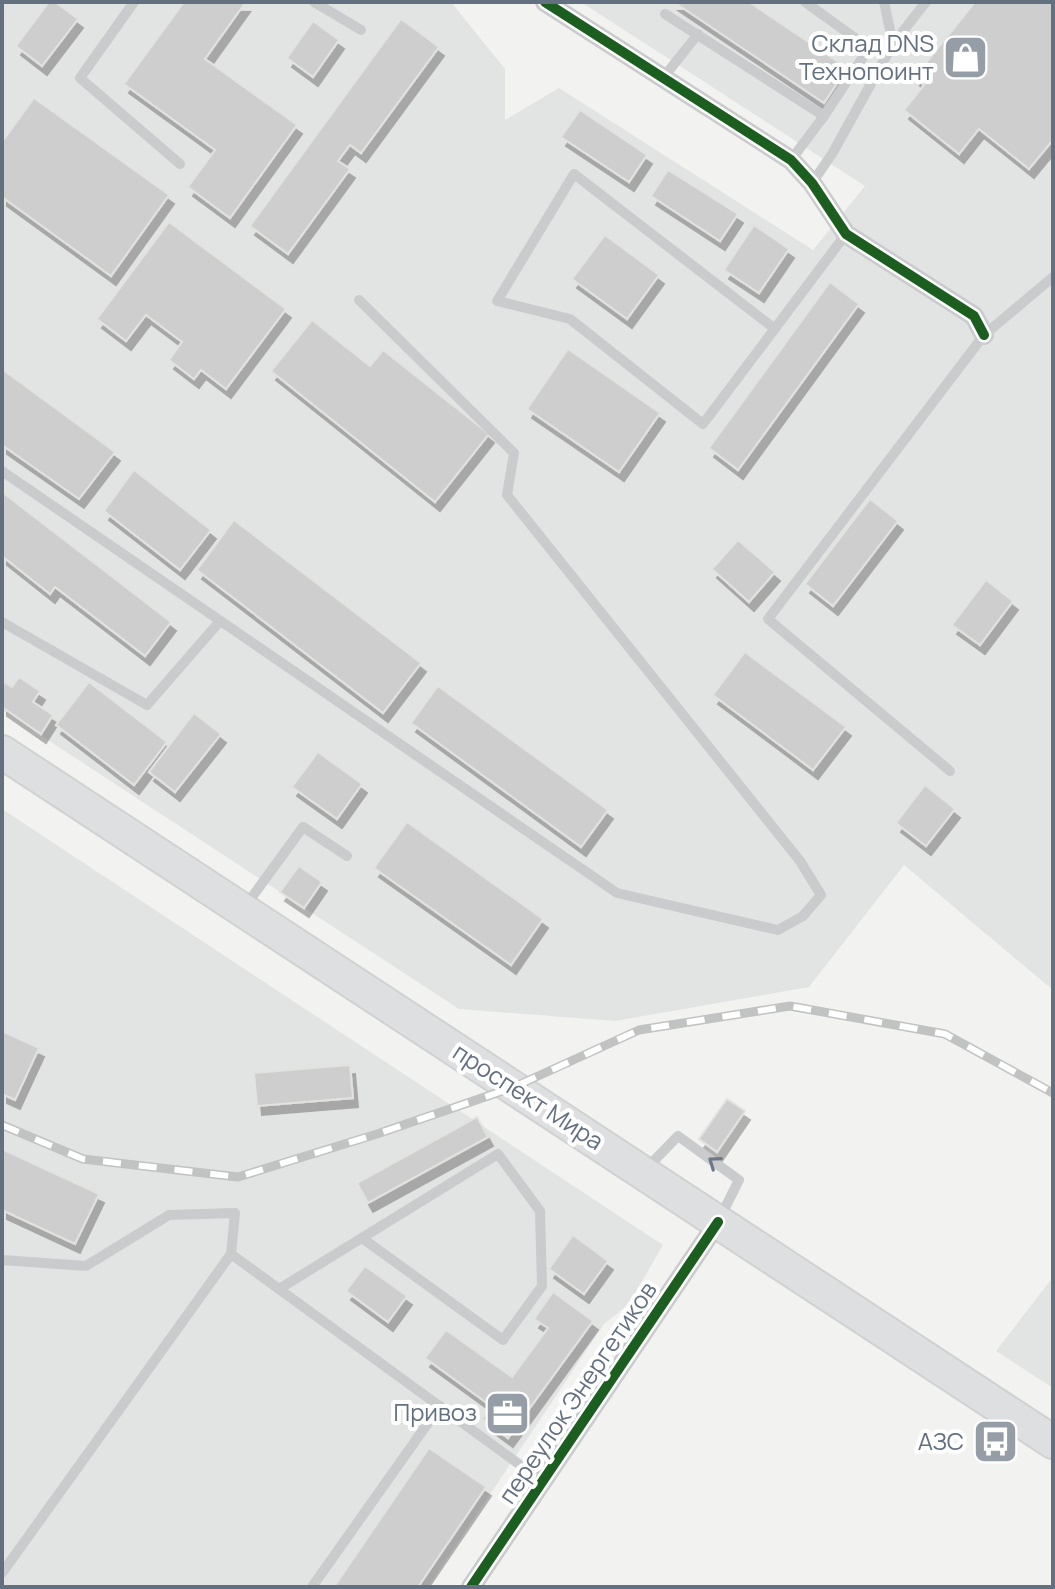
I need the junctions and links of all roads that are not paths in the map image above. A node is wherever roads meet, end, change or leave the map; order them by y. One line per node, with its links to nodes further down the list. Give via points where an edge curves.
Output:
1 (134, 2): 14 (lane, via 80,78)
2 (314, 2): 8 (lane)
3 (545, 2): 11 (street)
4 (805, 2): 12 (lane, via 869,48)
5 (884, 2): 10 (lane)
6 (926, 2): 10 (lane)
7 (665, 14): 9 (lane)
8 (361, 30)
9 (698, 34): 11 (lane); 12 (lane)
10 (893, 44): 15 (lane)
11 (663, 78): 13 (street)
12 (824, 116): 13 (lane)
13 (791, 160): 15 (street)
14 (180, 164)
15 (812, 183): 16 (street)
16 (846, 234): 19 (lane); 20 (street, via 974,316)
17 (1053, 277): 20 (lane)
18 (359, 300): 22 (lane, via 514,453 507,495 800,861 821,895 803,916 778,930 617,893)
19 (775, 329): 19 (lane, via 703,424 570,319 497,301 574,174)
20 (984, 335): 25 (lane, via 768,619)
21 (2, 471): 22 (lane)
22 (220, 621): 23 (lane, via 147,705)
23 (2, 622)
24 (2, 752): 27 (main road, проспект Мира)
25 (950, 771)
26 (347, 856): 27 (lane, via 303,827)
27 (243, 910): 28 (main road, проспект Мира)
28 (643, 1172): 29 (main road, проспект Мира); 29 (lane, one-way to 28, via 739,1180 678,1136)
29 (718, 1222): 35 (main road, проспект Мира); 36 (street, переулок Энергетиков)
30 (362, 1238): 30 (lane, via 503,1340 542,1286 540,1211 498,1154); 33 (lane)
31 (231, 1254): 32 (lane, via 235,1213 169,1215 86,1266); 33 (lane); 37 (lane)
32 (2, 1260)
33 (279, 1289): 34 (lane)
34 (440, 1406): 36 (lane); 38 (lane)
35 (1053, 1442)
36 (542, 1481): 39 (street, переулок Энергетиков)
37 (2, 1573)
38 (312, 1587)
39 (471, 1587)

